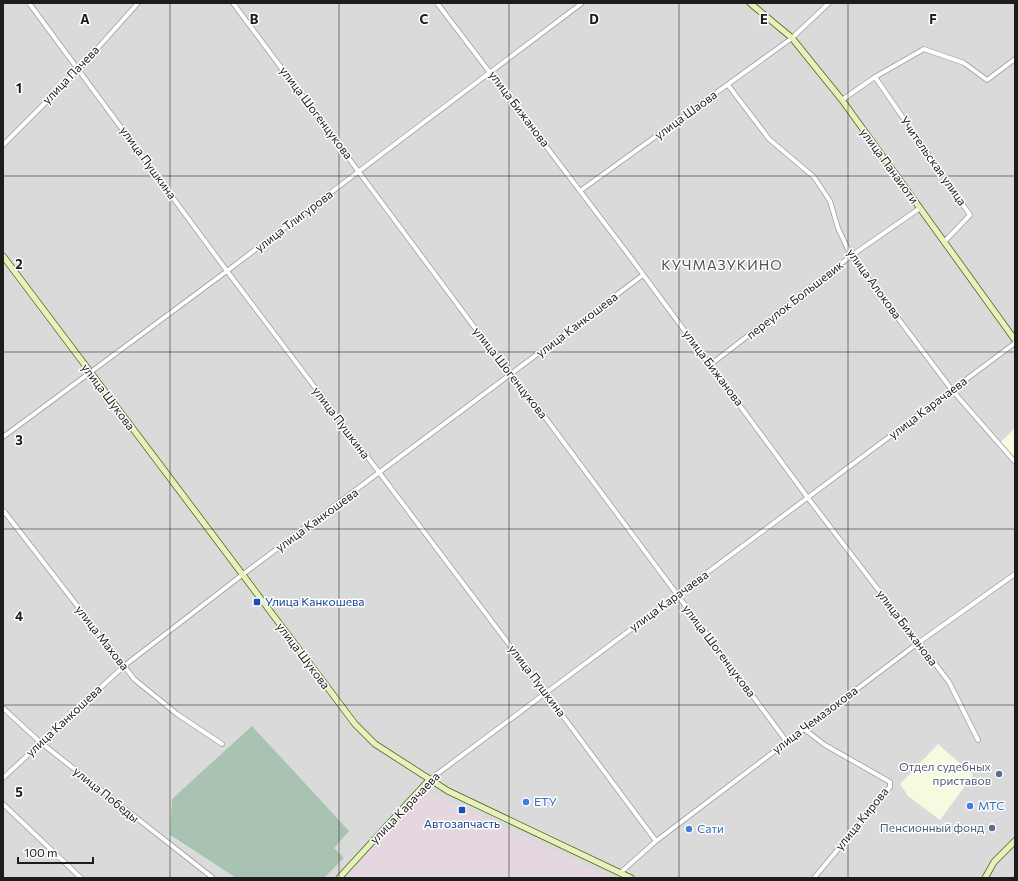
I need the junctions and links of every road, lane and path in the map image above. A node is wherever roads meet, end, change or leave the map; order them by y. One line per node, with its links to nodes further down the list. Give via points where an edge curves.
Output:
1 (29, 3): 10 (street, улица Пушкина)
2 (138, 3): 10 (street, улица Пачева)
3 (233, 3): 16 (street, улица Шогенцукова)
4 (438, 3): 11 (street, улица Бижанова)
5 (582, 3): 11 (street, улица Тлигурова)
6 (750, 3): 8 (main road, улица Панаиоти)
7 (829, 3): 8 (street, улица Шаова)
8 (792, 38): 13 (street, улица Шаова); 14 (main road, улица Панаиоти)
9 (1015, 59): 12 (street, via 987,80 964,63 924,49)
10 (79, 68): 15 (street, улица Пачева); 22 (street, улица Пушкина)
11 (491, 72): 16 (street, улица Тлигурова); 17 (street, улица Бижанова)
12 (875, 77): 14 (street); 19 (street, Учительская улица, via 970,215)
13 (728, 85): 17 (street, улица Шаова); 21 (street, улица Алокова, via 769,138 814,177 830,201 838,228)
14 (842, 100): 18 (main road, улица Панаиоти)
15 (3, 145)
16 (360, 171): 22 (street, улица Тлигурова); 27 (street, улица Шогенцукова)
17 (580, 192): 23 (street, улица Бижанова)
18 (920, 208): 19 (main road, улица Панаиоти); 21 (street, переулок Большевик)
19 (945, 242): 24 (main road, улица Панаиоти)
20 (3, 256): 26 (main road, улица Шукова)
21 (851, 256): 25 (street, переулок Большевик); 28 (street, улица Алокова)
22 (227, 271): 26 (street, улица Тлигурова); 31 (street, улица Пушкина)
23 (643, 276): 25 (street, улица Бижанова); 27 (street, улица Канкошева)
24 (1015, 341): 28 (street, улица Карачаева)
25 (710, 365): 32 (street, улица Бижанова)
26 (89, 372): 29 (street, улица Тлигурова); 35 (main road, улица Шукова)
27 (510, 375): 31 (street, улица Канкошева); 36 (street, улица Шогенцукова, via 530,397)
28 (952, 390): 30 (street, улица Алокова); 32 (street, улица Карачаева)
29 (3, 436)
30 (1015, 462)
31 (380, 474): 35 (street, улица Канкошева); 39 (street, улица Пушкина)
32 (808, 498): 36 (street, улица Карачаева); 37 (street, улица Бижанова)
33 (3, 510): 38 (street, улица Махова)
34 (1015, 574): 37 (street, улица Чемазокова)
35 (242, 575): 38 (street, улица Канкошева); 47 (main road, улица Шукова, via 355,724 375,744)
36 (678, 595): 39 (street, улица Карачаева); 44 (street, улица Шогенцукова)
37 (918, 643): 41 (street, улица Чемазокова); 42 (street, улица Бижанова, via 949,682)
38 (124, 666): 43 (street, улица Канкошева); 45 (street, улица Махова, via 134,679 177,714)
39 (545, 692): 47 (street, улица Карачаева); 49 (street, улица Пушкина)
40 (3, 708): 43 (street, улица Победы)
41 (804, 729): 44 (street, улица Чемазокова); 57 (street, улица Кирова, via 825,745 890,782 890,787)
42 (978, 740)
43 (40, 742): 46 (street, улица Канкошева); 54 (street, улица Победы)
44 (787, 742): 49 (street, улица Чемазокова)
45 (222, 744)
46 (3, 778)
47 (429, 780): 51 (main road, улица Шукова); 55 (main road, улица Карачаева)
48 (3, 804): 53 (street)
49 (656, 841): 51 (street, улица Чемазокова)
50 (1015, 841): 52 (main road, via 994,862)
51 (620, 872): 56 (main road, улица Шукова)
52 (987, 877)
53 (81, 878)
54 (213, 878)
55 (339, 878)
56 (631, 878)
57 (814, 878)

